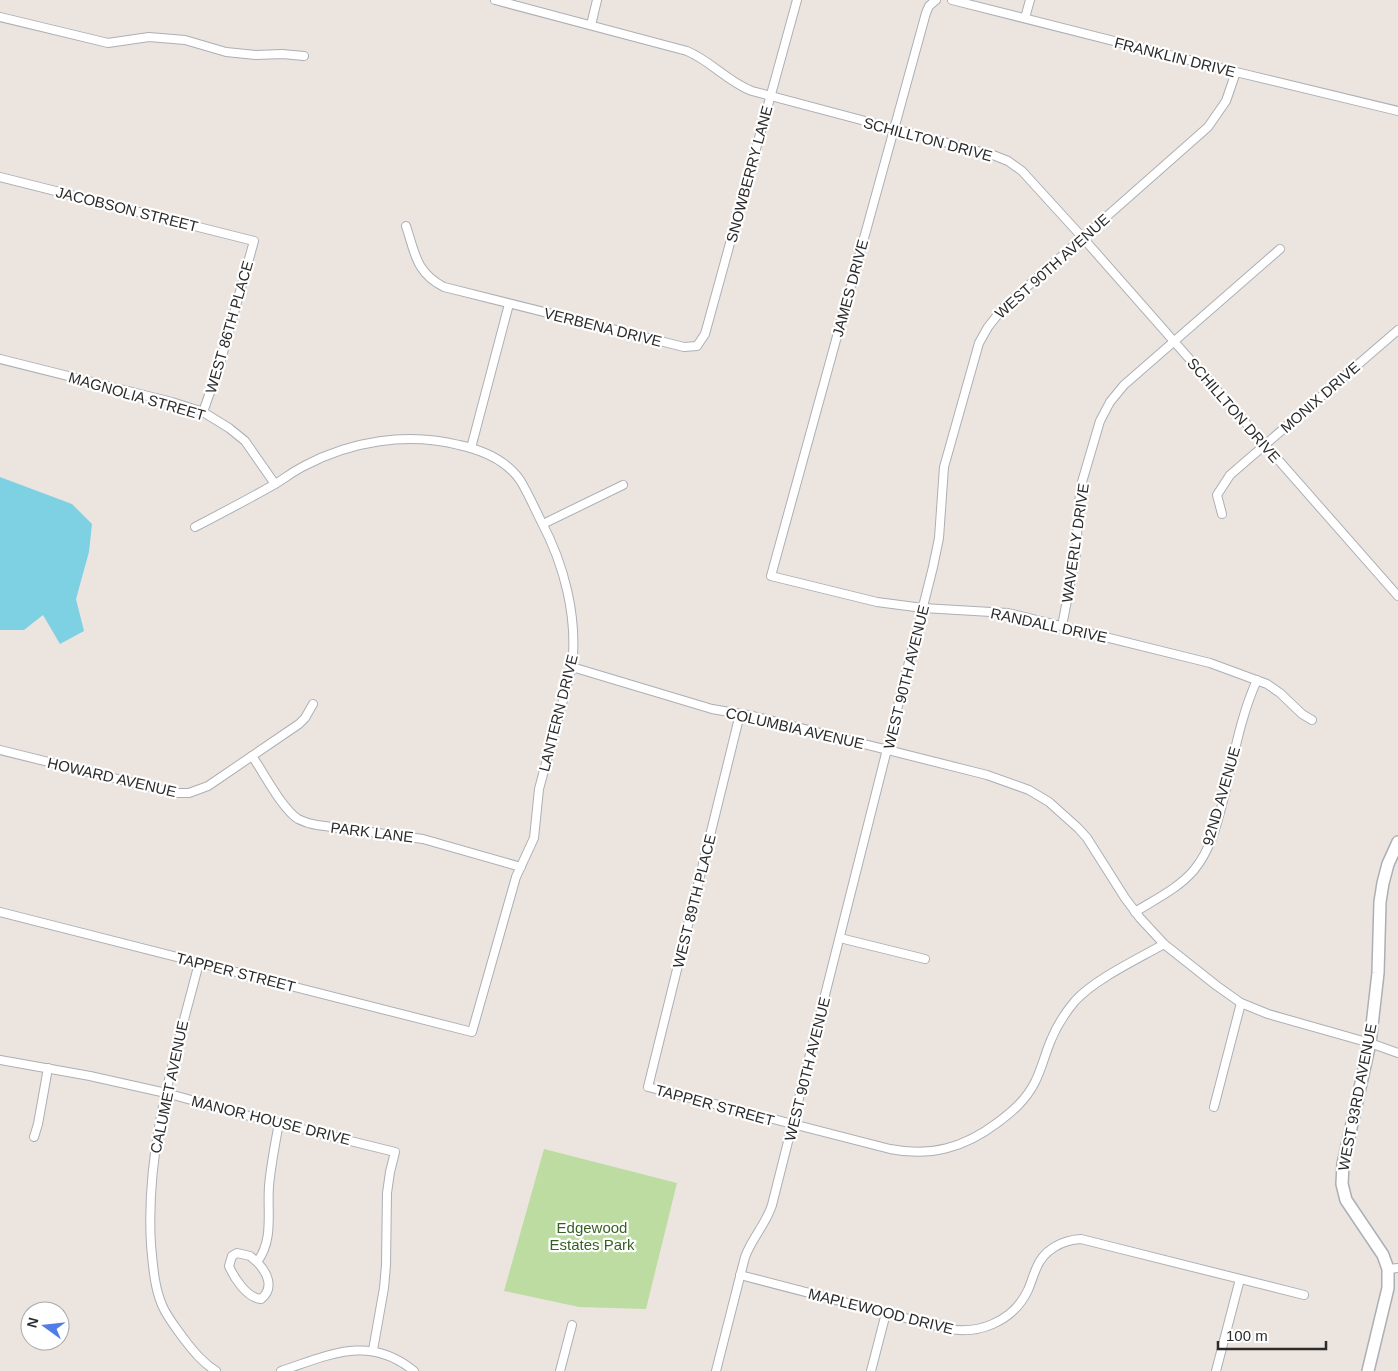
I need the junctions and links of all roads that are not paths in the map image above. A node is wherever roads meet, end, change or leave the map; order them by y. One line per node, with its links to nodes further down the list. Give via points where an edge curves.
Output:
1 (495, 0): 9 (street, SCHILLTON DRIVE)
2 (597, 0): 9 (street)
3 (797, 0): 12 (street, SNOWBERRY LANE)
4 (952, 0): 8 (street, FRANKLIN DRIVE)
5 (1030, 0): 8 (street)
6 (935, 1): 14 (street, JAMES DRIVE, via 926,13)
7 (0, 17): 10 (street, via 108,43 149,37 185,40 226,52)
8 (1025, 18): 11 (street, FRANKLIN DRIVE)
9 (591, 25): 12 (street, SCHILLTON DRIVE, via 687,51 737,84)
10 (304, 56)
11 (1236, 72): 13 (street, FRANKLIN DRIVE); 17 (street, WEST 90TH AVENUE, via 1226,101 1208,127)
12 (770, 97): 14 (street, SCHILLTON DRIVE); 23 (street, SNOWBERRY LANE, via 705,334)
13 (1398, 111)
14 (894, 130): 17 (street, SCHILLTON DRIVE, via 993,155 1016,166); 33 (street, JAMES DRIVE)
15 (0, 177): 18 (street, JACOBSON STREET)
16 (406, 226): 20 (street, VERBENA DRIVE, via 417,260 432,280 450,289)
17 (1083, 238): 22 (street, SCHILLTON DRIVE); 35 (street, WEST 90TH AVENUE, via 1003,308 979,343 944,467 937,547)
18 (254, 241): 25 (street, WEST 86TH PLACE)
19 (1280, 249): 22 (street, WAVERLY DRIVE)
20 (509, 304): 23 (street, VERBENA DRIVE, via 684,347); 27 (street)
21 (1398, 331): 26 (street, MONIX DRIVE)
22 (1173, 341): 26 (street, SCHILLTON DRIVE); 36 (street, WAVERLY DRIVE, via 1119,390 1098,426 1080,493 1076,554)
23 (698, 346)
24 (0, 359): 25 (street, MAGNOLIA STREET)
25 (203, 412): 28 (street, MAGNOLIA STREET, via 245,441)
26 (1265, 446): 30 (street, MONIX DRIVE, via 1230,474 1217,495); 34 (street, SCHILLTON DRIVE)
27 (472, 448): 28 (street, LANTERN DRIVE, via 422,440 379,441 339,450); 31 (street, LANTERN DRIVE, via 492,456 516,475)
28 (275, 484): 32 (street, LANTERN DRIVE)
29 (623, 485): 31 (street)
30 (1222, 514)
31 (543, 524): 37 (street, LANTERN DRIVE, via 559,560 567,592 573,634)
32 (195, 528)
33 (771, 576): 35 (street, RANDALL DRIVE, via 870,600)
34 (1398, 596)
35 (923, 608): 36 (street, RANDALL DRIVE, via 1001,612); 43 (street, WEST 90TH AVENUE)
36 (1062, 626): 38 (street, RANDALL DRIVE, via 1210,663)
37 (572, 667): 40 (street, COLUMBIA AVENUE, via 712,709); 46 (street, LANTERN DRIVE, via 540,783 534,838)
38 (1257, 680): 41 (street, RANDALL DRIVE, via 1280,693); 48 (street, 92ND AVENUE, via 1248,700 1211,842 1193,871)
39 (313, 704): 44 (street, HOWARD AVENUE, via 299,724)
40 (740, 714): 43 (street, COLUMBIA AVENUE); 59 (street, WEST 89TH PLACE)
41 (1312, 720)
42 (0, 750): 44 (street, HOWARD AVENUE, via 179,794 204,788)
43 (887, 750): 48 (street, COLUMBIA AVENUE, via 999,778 1049,802 1086,838); 49 (street, WEST 90TH AVENUE)
44 (252, 756): 46 (street, PARK LANE, via 288,809 304,822 423,839)
45 (1398, 842): 55 (street, WEST 93RD AVENUE, via 1388,864 1380,902 1378,973)
46 (521, 867): 54 (street, LANTERN DRIVE, via 503,918)
47 (0, 912): 52 (street, TAPPER STREET)
48 (1135, 912): 50 (street, COLUMBIA AVENUE)
49 (840, 938): 51 (street); 63 (street, WEST 90TH AVENUE)
50 (1164, 944): 53 (street, COLUMBIA AVENUE); 63 (street, TAPPER STREET, via 1084,992 1059,1023 1026,1096 1004,1118 963,1144 936,1152 910,1153)
51 (925, 959)
52 (198, 962): 54 (street, TAPPER STREET); 60 (street, CALUMET AVENUE)
53 (1241, 1002): 55 (street, COLUMBIA AVENUE, via 1268,1014); 61 (street)
54 (472, 1032)
55 (1370, 1043): 56 (street, COLUMBIA AVENUE); 66 (street, WEST 93RD AVENUE, via 1343,1164 1342,1184 1346,1200)
56 (1398, 1053)
57 (0, 1060): 58 (street, MANOR HOUSE DRIVE)
58 (48, 1068): 60 (street, MANOR HOUSE DRIVE); 64 (street)
59 (648, 1087): 63 (street, TAPPER STREET)
60 (166, 1093): 62 (street, MANOR HOUSE DRIVE); 73 (street, CALUMET AVENUE, via 153,1160 151,1195 157,1291 174,1325 201,1360)
61 (1214, 1107)
62 (279, 1123): 65 (street, via 269,1184 269,1236); 72 (street, MANOR HOUSE DRIVE, via 396,1152 387,1193 384,1288)
63 (793, 1125): 67 (street, WEST 90TH AVENUE, via 770,1212 748,1250)
64 (34, 1137)
65 (257, 1262): 65 (street, via 264,1269 269,1287 262,1299 249,1295 229,1266 232,1256 237,1253 250,1256)
66 (1393, 1269): 80 (street, WEST 93RD AVENUE)
67 (740, 1275): 70 (street, MAPLEWOOD DRIVE); 77 (street, WEST 90TH AVENUE)
68 (1240, 1279): 69 (street, MAPLEWOOD DRIVE); 70 (street, MAPLEWOOD DRIVE, via 1088,1240 1075,1240 1062,1243 1045,1254 1021,1302 989,1326 958,1330); 79 (street)
69 (1304, 1295)
70 (886, 1313): 78 (street)
71 (572, 1324): 76 (street)
72 (373, 1350): 74 (street, via 342,1352); 75 (street, via 393,1357)
73 (216, 1371)
74 (281, 1371)
75 (414, 1371)
76 (560, 1371)
77 (716, 1371)
78 (871, 1371)
79 (1216, 1371)
80 (1368, 1371)

